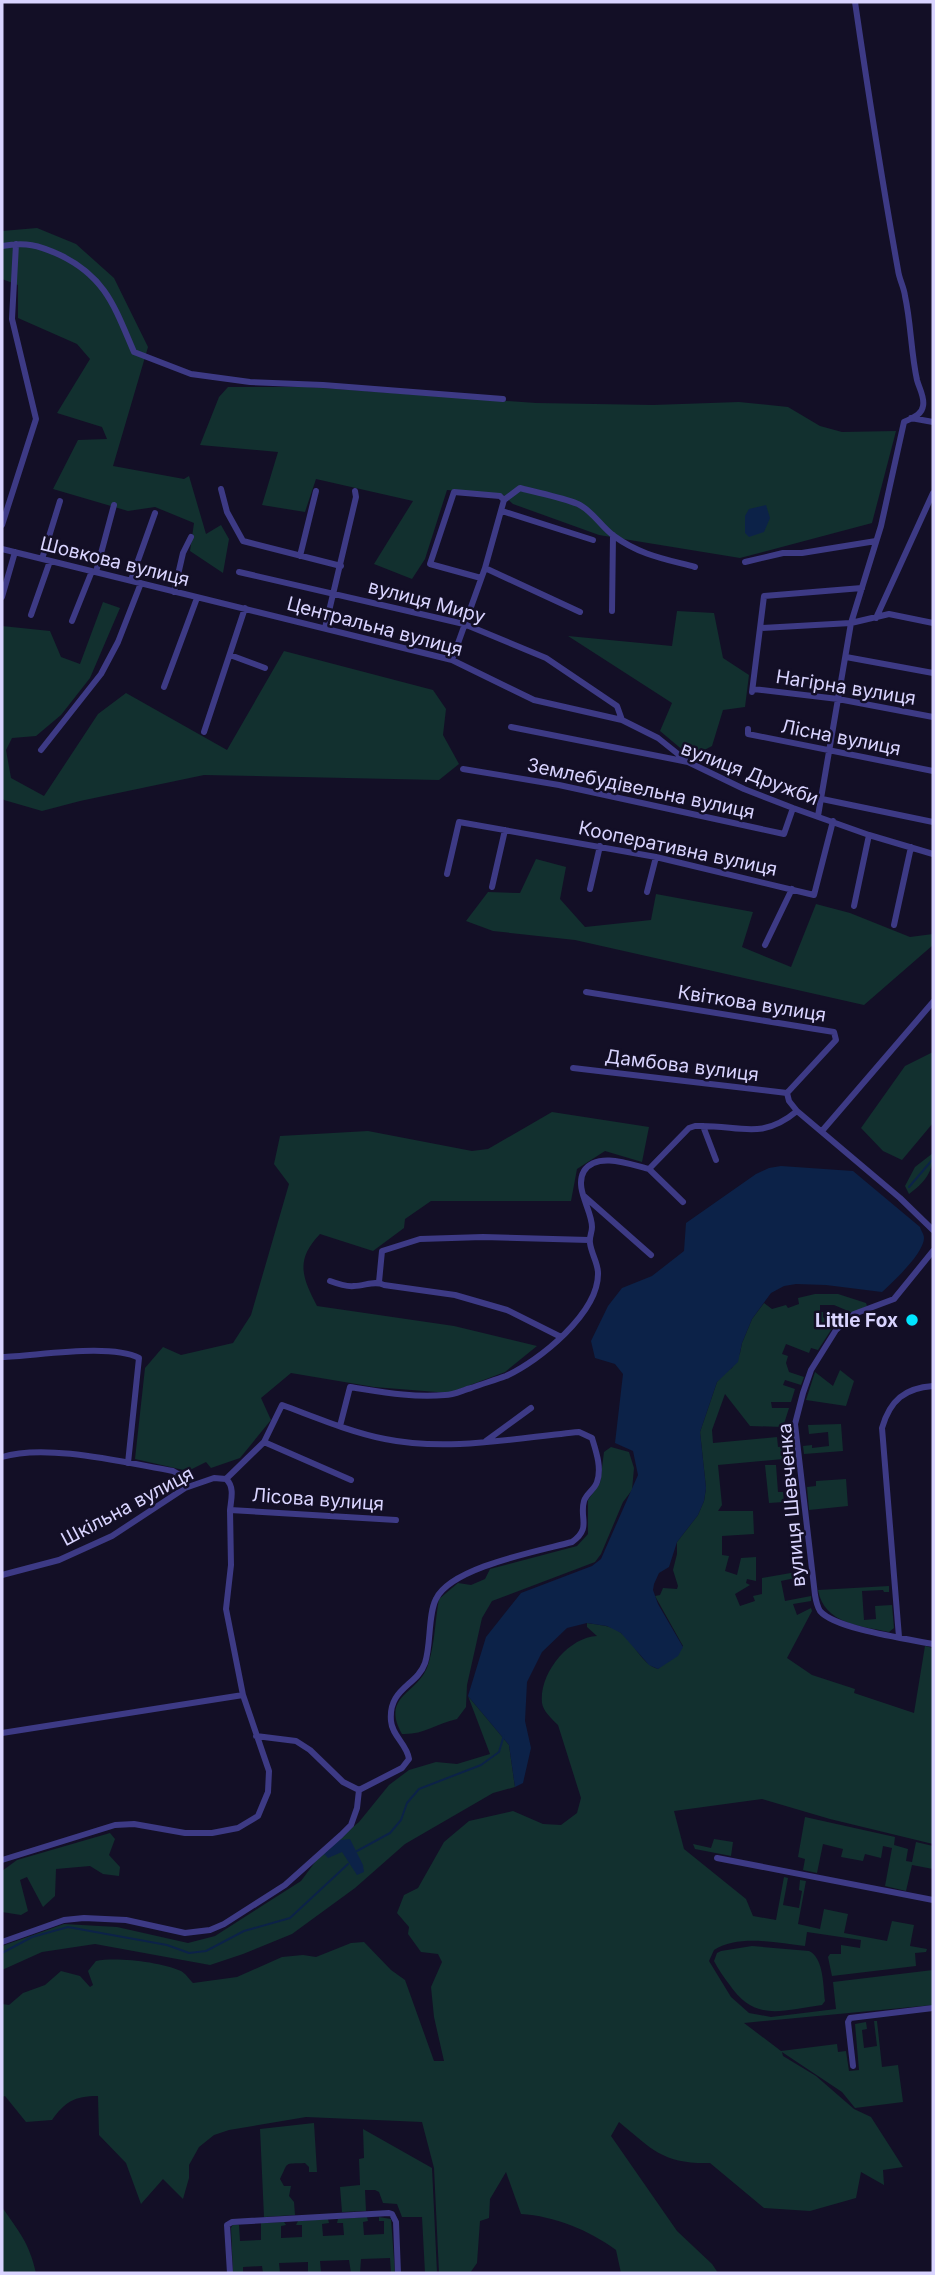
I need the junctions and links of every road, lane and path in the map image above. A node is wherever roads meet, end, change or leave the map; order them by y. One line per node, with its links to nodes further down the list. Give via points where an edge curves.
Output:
1 (855, 2): 5 (street, via 888,223 923,400 920,414)
2 (16, 244): 3 (street); 4 (street, via 39,245 80,264 114,305 134,352 191,374); 16 (street, via 12,319 36,419)
3 (2, 246)
4 (503, 399)
5 (911, 418): 6 (street); 20 (street, via 903,427)
6 (933, 422)
7 (221, 489): 23 (street, via 243,541)
8 (316, 491): 23 (street)
9 (355, 491): 27 (street)
10 (933, 493): 45 (street)
11 (504, 500): 14 (street); 17 (street, via 520,488 578,504); 32 (street, via 454,492 430,564)
12 (60, 501): 24 (street)
13 (114, 505): 30 (street)
14 (502, 511): 19 (street); 29 (street)
15 (155, 513): 33 (street)
16 (2, 525)
17 (613, 536): 28 (street, via 648,556); 42 (street)
18 (191, 537): 36 (street)
19 (593, 540)
20 (876, 541): 26 (street, via 783,552); 35 (street)
21 (2, 549): 22 (street, Шовкова вулиця)
22 (15, 552): 24 (street, Шовкова вулиця); 38 (street)
23 (300, 556): 27 (street)
24 (42, 559): 25 (street, Шовкова вулиця)
25 (50, 561): 30 (street, Шовкова вулиця); 44 (street)
26 (745, 562)
27 (341, 566): 37 (street)
28 (695, 567)
29 (485, 568): 32 (street); 43 (street)
30 (94, 571): 33 (street, Шовкова вулиця); 46 (street)
31 (239, 572): 37 (street, вулиця Миру)
32 (481, 578): 49 (street)
33 (131, 580): 34 (street, Шовкова вулиця)
34 (141, 583): 36 (street, Шовкова вулиця); 64 (street, via 100,674)
35 (862, 589): 48 (street); 51 (street, via 764,596)
36 (174, 592): 39 (street, Шовкова вулиця)
37 (334, 593): 49 (street, вулиця Миру); 50 (street)
38 (2, 597)
39 (197, 598): 40 (street, Шовкова вулиця); 57 (street)
40 (221, 603): 41 (street, Центральна вулиця)
41 (245, 608): 50 (street, Центральна вулиця); 52 (street)
42 (612, 611)
43 (580, 612)
44 (31, 615)
45 (876, 619): 47 (street, via 890,614); 48 (street)
46 (72, 621)
47 (933, 622)
48 (851, 623): 51 (street); 53 (street)
49 (464, 624): 54 (street); 60 (street, вулиця Миру, via 546,658 617,706)
50 (326, 628): 54 (street, Центральна вулиця)
51 (761, 628): 58 (street, Нагірна вулиця, via 752,690)
52 (230, 655): 55 (street); 63 (street)
53 (846, 657): 56 (street); 58 (street)
54 (452, 660): 60 (street, Центральна вулиця, via 534,700)
55 (265, 668)
56 (933, 673)
57 (164, 687)
58 (838, 698): 59 (street, Нагірна вулиця); 65 (street)
59 (933, 717)
60 (622, 720): 66 (street, via 658,738)
61 (511, 727): 66 (street, вулиця Дружби)
62 (748, 729): 65 (street, Лісна вулиця, via 748,734)
63 (204, 732)
64 (41, 750)
65 (830, 751): 68 (street, Лісна вулиця); 69 (street)
66 (688, 762): 70 (street, вулиця Дружби)
67 (463, 769): 70 (street, Землебудівельна вулиця, via 784,834)
68 (933, 771)
69 (821, 799): 71 (street); 73 (street)
70 (793, 808): 71 (street, вулиця Дружби)
71 (818, 816): 72 (street, вулиця Дружби)
72 (833, 821): 75 (street, вулиця Дружби); 83 (street, Кооперативна вулиця, via 815,894)
73 (933, 822)
74 (505, 830): 76 (street, Кооперативна вулиця); 80 (street, Кооперативна вулиця, via 459,822); 81 (street)
75 (869, 835): 77 (street, вулиця Дружби); 85 (street)
76 (600, 846): 79 (street, Кооперативна вулиця); 82 (street)
77 (911, 847): 78 (street, вулиця Дружби); 86 (street)
78 (933, 854)
79 (656, 857): 83 (street, Кооперативна вулиця); 84 (street)
80 (447, 874)
81 (492, 887)
82 (590, 889)
83 (792, 889): 87 (street)
84 (647, 892)
85 (854, 906)
86 (894, 925)
87 (765, 945)
88 (586, 992): 91 (street, Квіткова вулиця, via 834,1032 836,1040)
89 (933, 1002): 94 (street)
90 (573, 1068): 91 (street, Дамбова вулиця)
91 (787, 1093): 92 (street)
92 (797, 1111): 93 (street, via 761,1130); 94 (street)
93 (702, 1126): 95 (street); 96 (street, via 689,1129)
94 (822, 1131): 99 (street)
95 (716, 1160)
96 (649, 1170): 97 (street, via 611,1160 594,1163 581,1180); 98 (street)
97 (583, 1195): 100 (street, via 593,1230); 102 (street)
98 (683, 1202)
99 (933, 1230)
100 (589, 1240): 104 (street, via 420,1239 382,1251); 105 (street, via 598,1275 595,1293 580,1320)
101 (933, 1251): 120 (street, вулиця Шевченка, via 894,1299 854,1314 836,1330 811,1370 795,1424 817,1606 839,1623)
102 (651, 1255)
103 (330, 1281): 104 (street, via 356,1286)
104 (379, 1282): 105 (street, via 455,1295 507,1310)
105 (561, 1337): 109 (street, via 508,1375 448,1395 409,1396 350,1387)
106 (2, 1357): 113 (street, via 127,1352 139,1358)
107 (933, 1385): 120 (street, via 910,1389 901,1396 882,1427)
108 (531, 1408): 111 (street)
109 (340, 1426): 110 (street, via 282,1405); 111 (street, via 423,1444)
110 (264, 1442): 114 (street); 115 (street)
111 (484, 1442): 125 (street, via 579,1432 592,1438 597,1483 584,1501 584,1526 572,1542 460,1575 436,1598 424,1665 395,1697 391,1709 391,1724 409,1759 402,1768)
112 (2, 1457): 113 (street, via 79,1454)
113 (128, 1463): 116 (street, via 173,1471)
114 (226, 1479): 116 (street, Шкільна вулиця, via 214,1478); 117 (street, via 232,1490)
115 (351, 1480)
116 (185, 1488): 119 (street, Шкільна вулиця, via 112,1536 59,1560)
117 (230, 1510): 118 (street, Лісова вулиця); 122 (street, Лісова вулиця, via 226,1609)
118 (396, 1520)
119 (2, 1575)
120 (899, 1637): 121 (street, вулиця Шевченка)
121 (933, 1644)
122 (243, 1695): 123 (street); 124 (street, Лісова вулиця)
123 (2, 1733)
124 (256, 1736): 125 (street, via 296,1741 343,1782); 127 (street, Лісова вулиця, via 269,1771 268,1792 258,1816 238,1828 185,1833 115,1825)
125 (359, 1790): 129 (street, via 351,1825 341,1835 285,1885 217,1927 185,1933 126,1920 84,1918 64,1920)
126 (717, 1858): 128 (street)
127 (2, 1860)
128 (933, 1900)
129 (2, 1942)
130 (933, 2008): 131 (street, via 850,2018)
131 (853, 2066)
132 (230, 2273): 133 (street, via 227,2225 232,2222 389,2213 396,2222)
133 (398, 2273)

